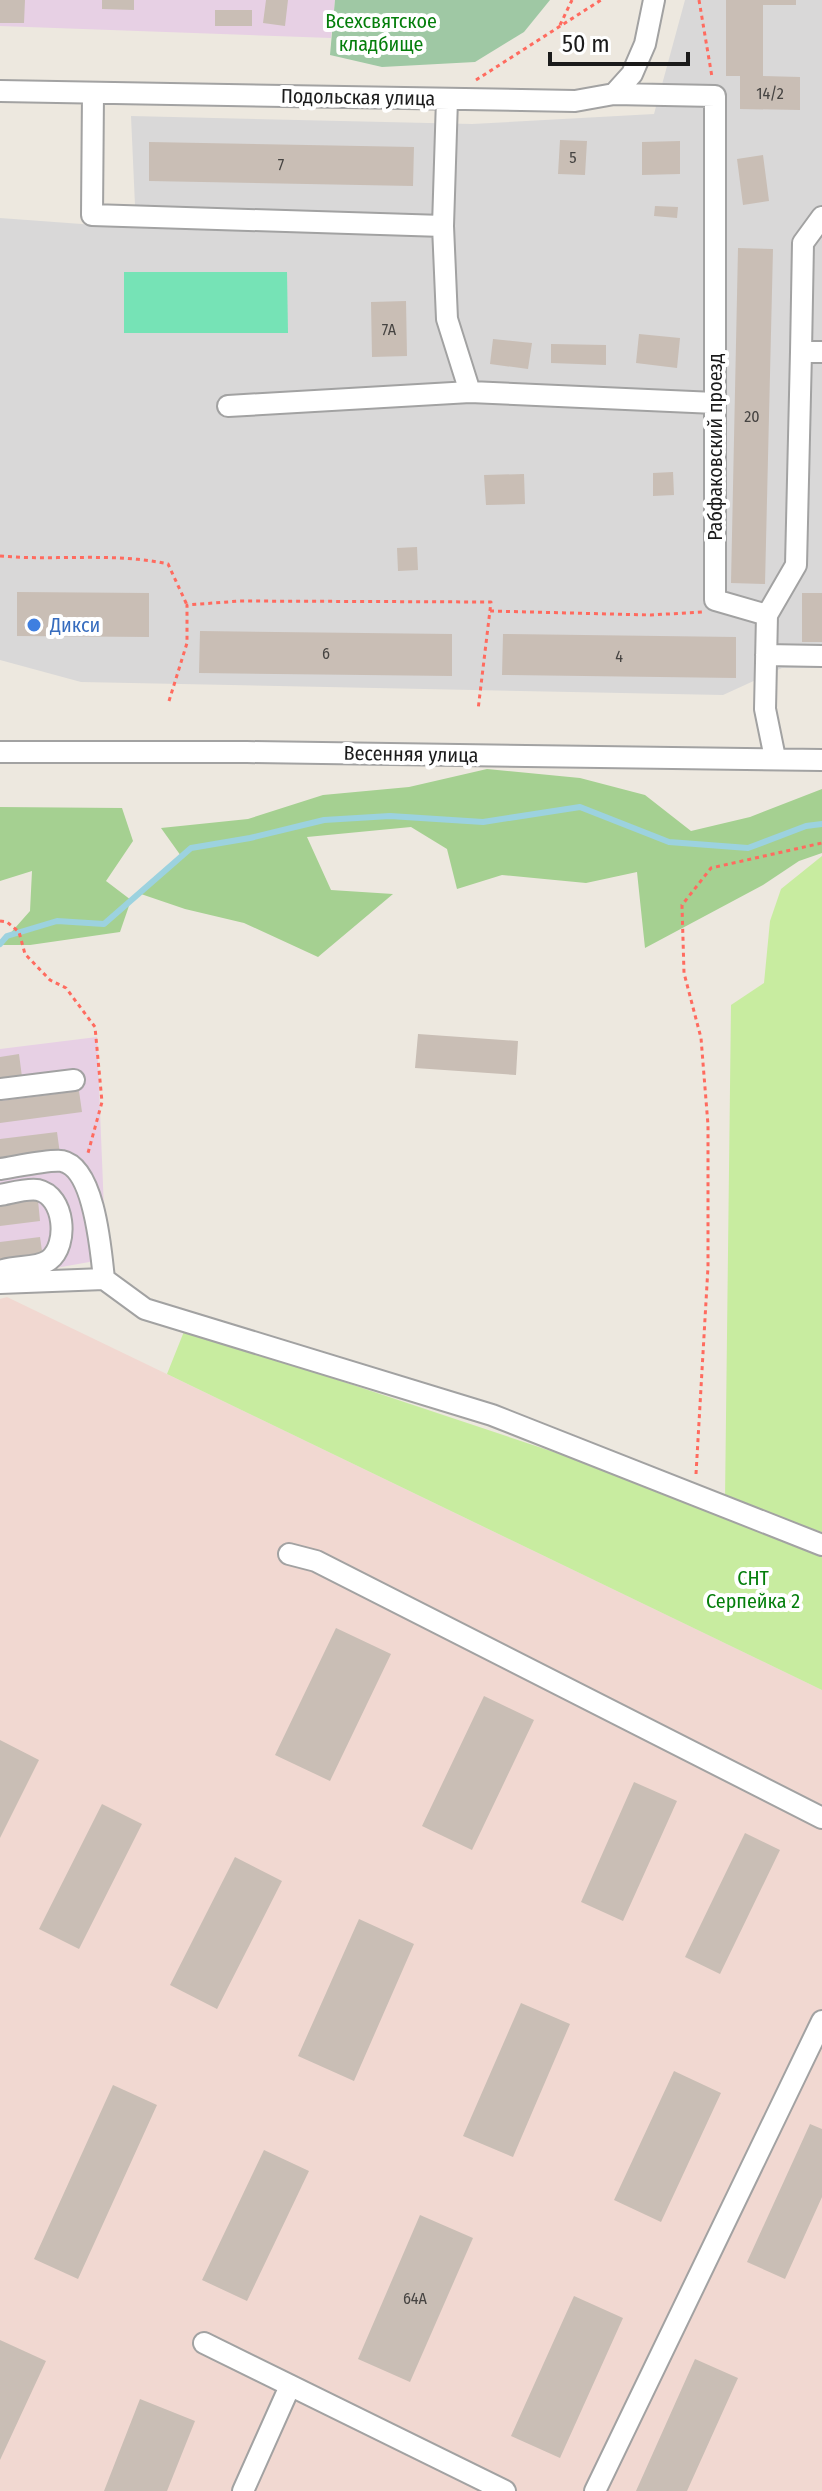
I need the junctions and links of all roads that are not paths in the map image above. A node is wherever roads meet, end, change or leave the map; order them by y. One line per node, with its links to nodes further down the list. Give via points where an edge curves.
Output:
1 (654, 0): 4 (street, via 645,44 632,74)
2 (0, 91): 3 (street, Подольская улица)
3 (93, 93): 6 (street, Подольская улица); 8 (street, via 92,215)
4 (614, 94): 5 (street, Подольская улица); 6 (street, Подольская улица, via 575,101)
5 (715, 96): 12 (street, Рабфаковский проезд)
6 (447, 99): 8 (street)
7 (822, 217): 9 (street, via 803,243)
8 (443, 226): 11 (street, via 447,319)
9 (801, 352): 10 (street); 14 (street, via 796,565)
10 (822, 352)
11 (470, 392): 12 (street); 13 (street)
12 (715, 403): 14 (street, Рабфаковский проезд, via 715,600)
13 (228, 406)
14 (767, 615): 15 (street)
15 (766, 655): 16 (street); 18 (street, via 765,709)
16 (822, 656)
17 (0, 752): 18 (street, Весенняя улица)
18 (775, 758): 19 (street, Весенняя улица)
19 (822, 760)
20 (74, 1080): 21 (street)
21 (0, 1089)
22 (0, 1169): 25 (street, via 62,1161 76,1170 86,1185)
23 (0, 1195): 24 (street, via 38,1190 50,1197 58,1209 62,1238 47,1262)
24 (0, 1271)
25 (104, 1279): 26 (street); 27 (street, via 145,1309 492,1415)
26 (0, 1283)
27 (822, 1545)
28 (289, 1554): 29 (street, via 316,1561)
29 (822, 1818)
30 (822, 2021): 35 (street)
31 (204, 2343): 32 (street)
32 (290, 2386): 33 (street); 34 (street)
33 (243, 2491)
34 (505, 2491)
35 (595, 2491)

